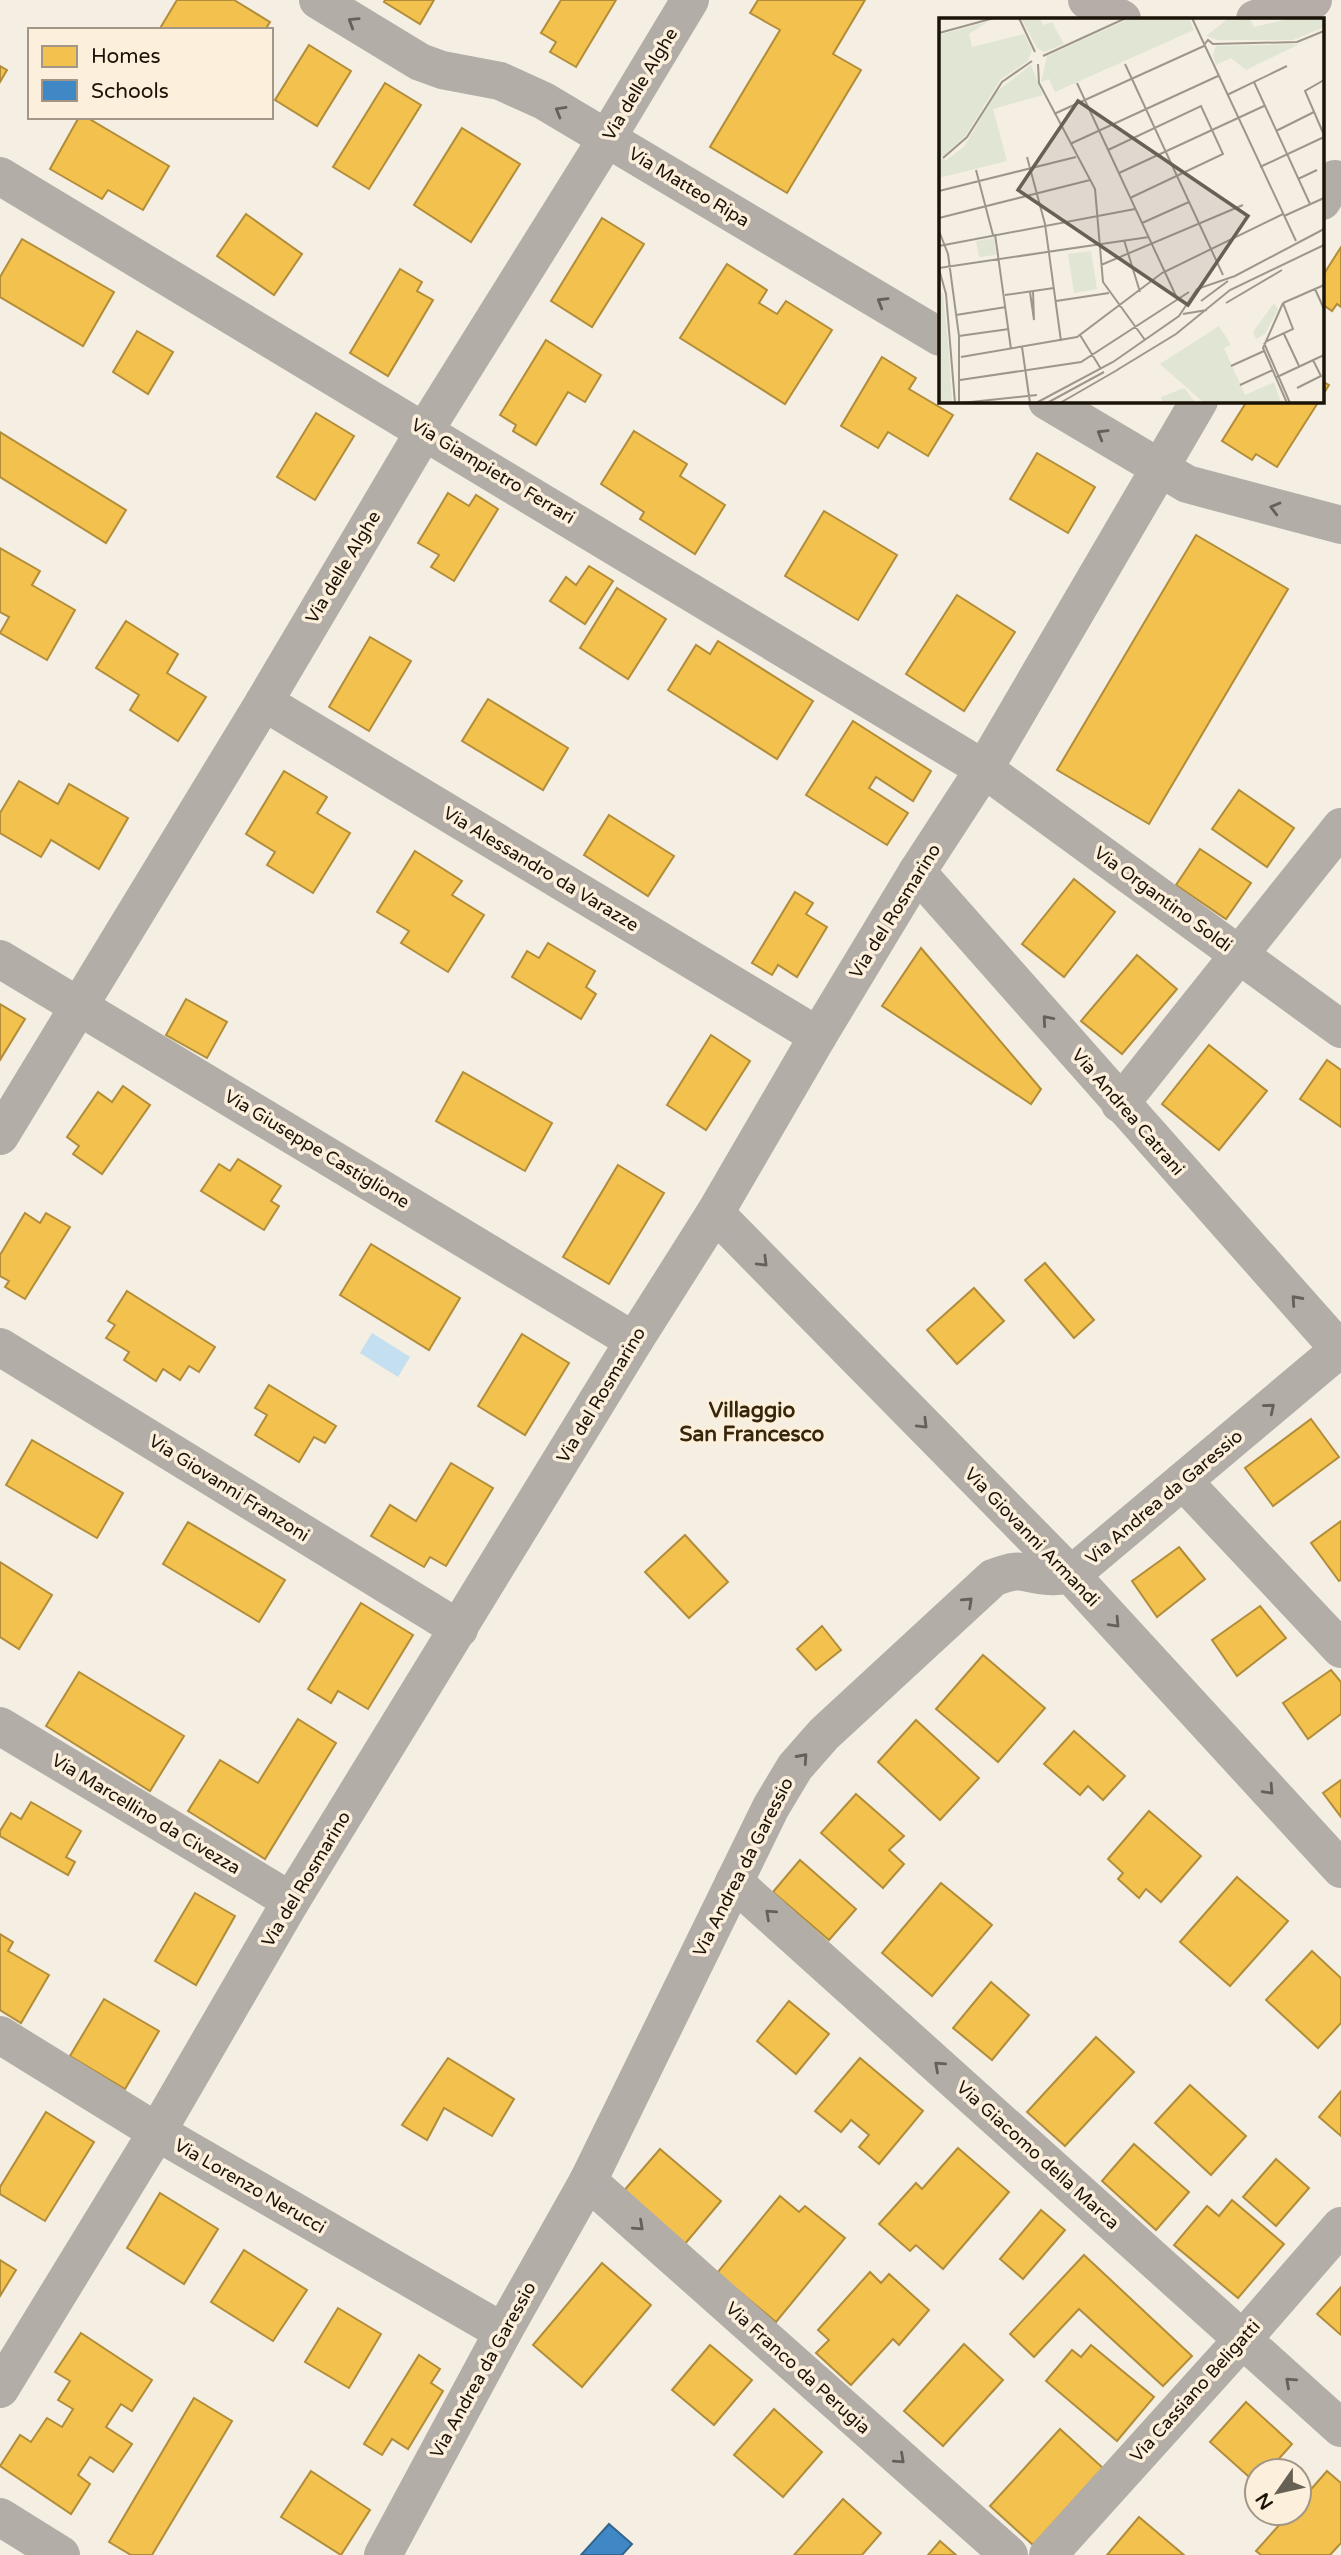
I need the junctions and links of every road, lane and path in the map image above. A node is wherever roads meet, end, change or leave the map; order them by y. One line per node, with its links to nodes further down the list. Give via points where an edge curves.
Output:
1 (318, 0): 9 (street, Via Matteo Ripa, one-way to 1, via 511,85 420,62)
2 (690, 0): 9 (street, Via delle Alghe)
3 (1087, 0): 6 (main road)
4 (1282, 0): 7 (main road)
5 (1313, 0): 8 (main road)
6 (1120, 18)
7 (1255, 18)
8 (1257, 18)
9 (607, 138): 11 (street, Via Matteo Ripa, one-way to 9); 14 (street, Via delle Alghe)
10 (0, 176): 14 (street, Via Giampietro Ferrari)
11 (939, 336)
12 (1049, 402): 15 (street, one-way to 12)
13 (1198, 402): 15 (street, Via del Rosmarino)
14 (425, 430): 17 (street, Via delle Alghe); 18 (street, Via Giampietro Ferrari)
15 (1158, 467): 16 (street, one-way to 15, via 1187,484); 18 (street, Via del Rosmarino)
16 (1341, 525)
17 (264, 702): 23 (street, Via delle Alghe); 25 (street, Via Alessandro da Varazze)
18 (984, 769): 20 (street, Via del Rosmarino); 21 (street, Via Organtino Soldi)
19 (1341, 827): 21 (street)
20 (917, 872): 25 (street, Via del Rosmarino); 26 (street, Via Andrea Catrani, one-way to 20)
21 (1239, 955): 24 (street, Via Organtino Soldi); 26 (street)
22 (0, 959): 23 (street, Via Giuseppe Castiglione)
23 (78, 1005): 27 (street, Via delle Alghe); 29 (street, Via Giuseppe Castiglione)
24 (1341, 1029)
25 (818, 1036): 28 (street, Via del Rosmarino)
26 (1120, 1104): 31 (street, Via Andrea Catrani, one-way to 26)
27 (0, 1136)
28 (715, 1213): 29 (street, Via del Rosmarino); 33 (street, Via Giovanni Armandi, one-way to 33)
29 (634, 1341): 34 (street, Via del Rosmarino)
30 (0, 1347): 34 (street, Via Giovanni Franzoni)
31 (1341, 1350): 32 (street, Via Andrea da Garessio, one-way to 31)
32 (1183, 1481): 33 (street, Via Andrea da Garessio); 35 (street)
33 (1071, 1575): 37 (street, Via Giovanni Armandi, one-way to 37); 38 (street, Via Andrea da Garessio, one-way to 33, via 795,1767 824,1734 993,1578 1024,1570)
34 (459, 1629): 39 (street, Via del Rosmarino)
35 (1341, 1649)
36 (0, 1726): 39 (street, Via Marcellino da Civezza)
37 (1341, 1868)
38 (734, 1882): 42 (street, Via Andrea da Garessio); 45 (street, Via Giacomo della Marca, one-way to 38)
39 (291, 1901): 41 (street, Via del Rosmarino)
40 (0, 2035): 41 (street, Via Lorenzo Nerucci)
41 (157, 2132): 44 (street, Via Lorenzo Nerucci); 46 (street, Via del Rosmarino)
42 (588, 2181): 44 (street, Via Andrea da Garessio); 51 (street, Via Franco da Perugia, one-way to 51)
43 (1341, 2225): 45 (street, Via Cassiano Beligatti)
44 (503, 2332): 50 (street, Via Andrea da Garessio)
45 (1243, 2339): 47 (street, Via Giacomo della Marca, one-way to 45); 52 (street, Via Cassiano Beligatti)
46 (0, 2389)
47 (1341, 2428)
48 (0, 2517): 49 (street)
49 (61, 2555)
50 (383, 2555)
51 (1009, 2555)
52 (1048, 2555)

